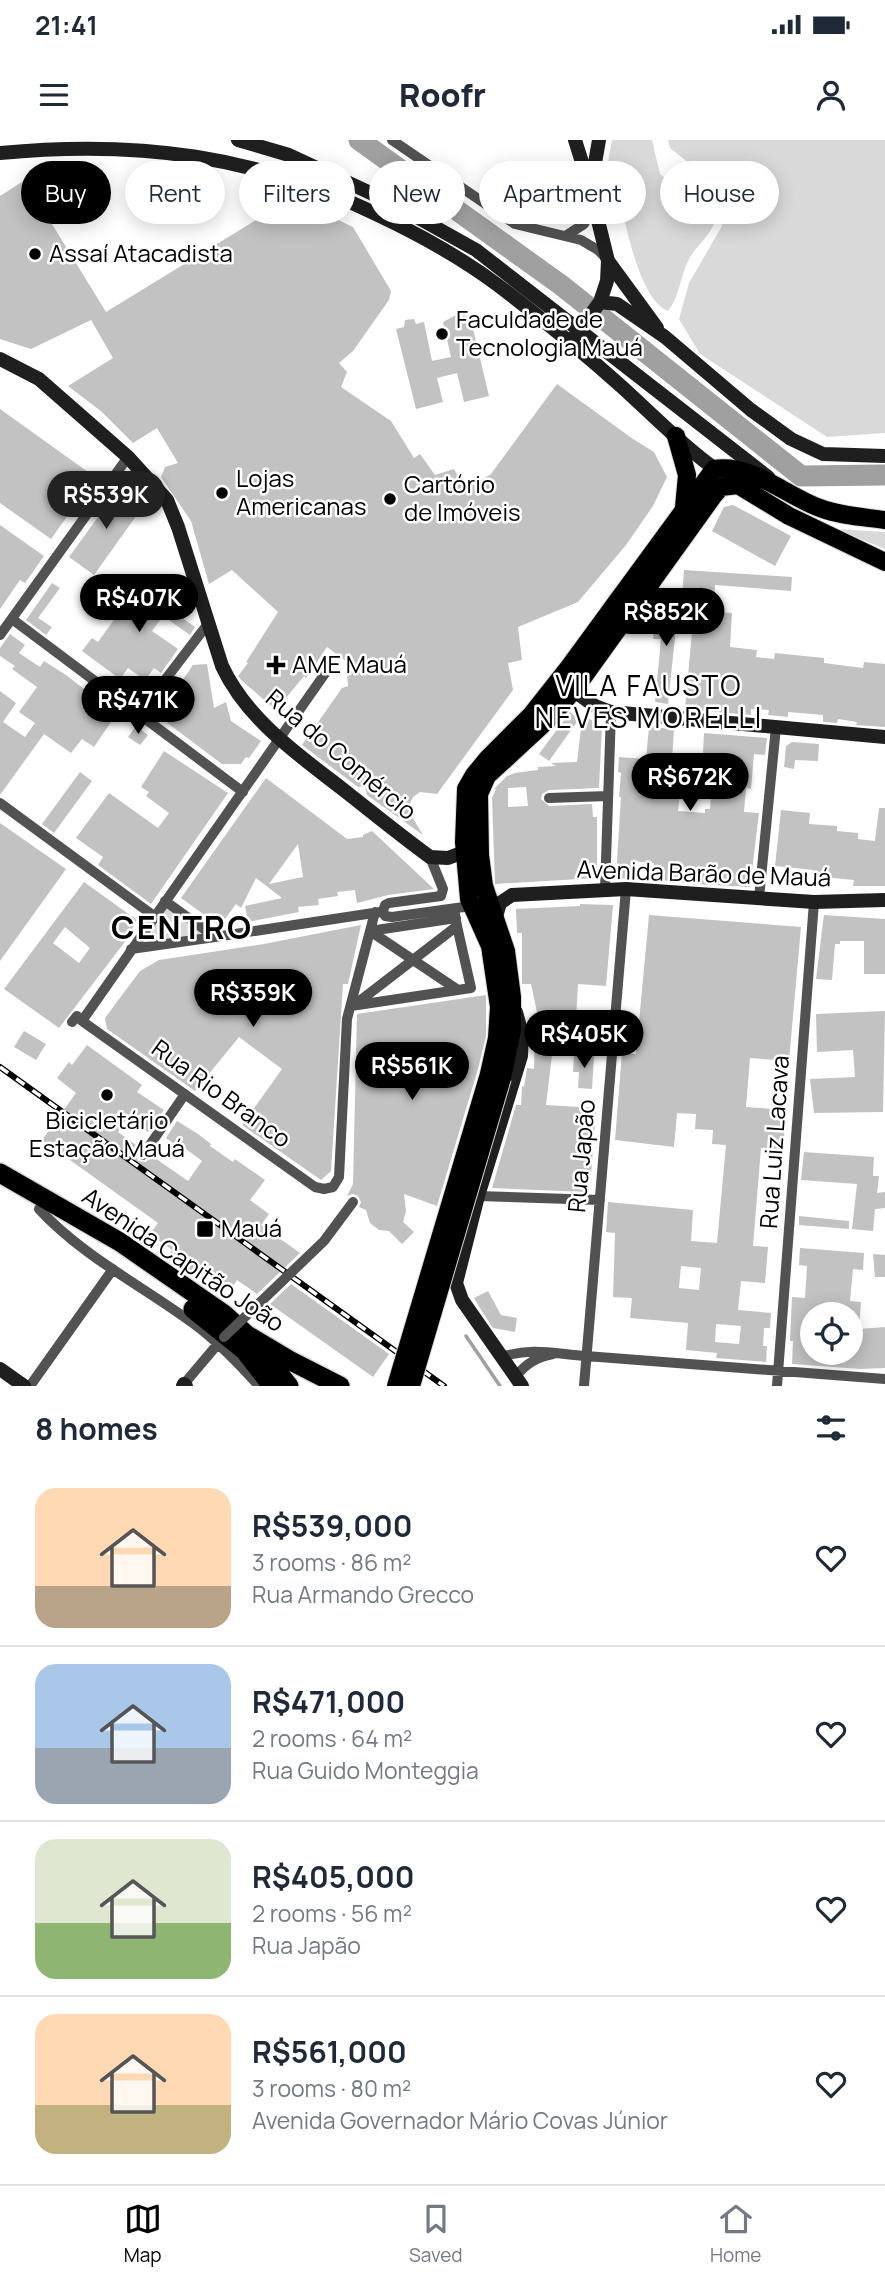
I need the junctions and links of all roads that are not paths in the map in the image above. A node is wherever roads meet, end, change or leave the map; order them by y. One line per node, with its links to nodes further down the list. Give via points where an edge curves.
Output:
1 (237, 140): 13 (main road, via 289,155 404,210 477,250)
2 (393, 140): 10 (street, via 514,223)
3 (575, 140): 6 (main road)
4 (599, 140): 7 (main road)
5 (0, 153): 15 (main road, via 54,146 137,145 230,159 291,176 432,242 498,285)
6 (582, 161)
7 (595, 161)
8 (584, 224): 10 (street)
9 (599, 224): 11 (main road)
10 (567, 235): 11 (street, via 587,242)
11 (608, 261): 12 (main road, via 607,281); 14 (main road)
12 (598, 304): 13 (main road); 14 (main road, via 617,304)
13 (581, 328): 15 (main road); 22 (main road)
14 (665, 337): 18 (main road, via 791,439 823,454)
15 (570, 343): 17 (main road)
16 (0, 359): 19 (main road, Rua do Comércio, via 39,379)
17 (676, 436): 20 (main road); 23 (main road, via 687,475)
18 (885, 456)
19 (128, 457): 27 (street); 28 (main road, Rua do Comércio, via 167,499)
20 (714, 469): 21 (main road); 22 (main road, via 738,470); 23 (main road)
21 (738, 485): 26 (main road, via 789,516); 29 (main road, via 718,490)
22 (782, 489): 24 (main road, via 821,509)
23 (684, 508): 25 (main road)
24 (885, 520)
25 (649, 556): 29 (main road, via 655,566 622,612); 32 (main road)
26 (881, 559)
27 (12, 619): 30 (street); 35 (street)
28 (208, 625): 35 (street); 38 (main road, Rua do Comércio, via 230,684)
29 (619, 625): 33 (main road)
30 (0, 635)
31 (326, 672): 38 (street)
32 (559, 680): 33 (main road); 43 (main road, via 466,789)
33 (573, 691): 34 (main road); 54 (main road, via 482,783 482,874)
34 (611, 712): 36 (main road); 40 (street)
35 (139, 714): 39 (street)
36 (776, 727): 37 (main road); 47 (street)
37 (885, 737)
38 (281, 740): 39 (street); 44 (main road, Rua do Comércio)
39 (243, 792): 49 (street)
40 (608, 796): 41 (street); 46 (street)
41 (549, 799)
42 (0, 803): 53 (street)
43 (464, 852): 44 (main road, via 448,858); 52 (main road)
44 (430, 857): 51 (street, via 443,889 441,896 389,903)
45 (626, 889): 46 (main road, Avenida Barão de Mauá); 47 (main road, Avenida Barão de Mauá); 68 (street, Rua Japão)
46 (605, 890): 54 (main road, Avenida Barão de Mauá, via 512,894 500,903)
47 (760, 898): 50 (main road, Avenida Barão de Mauá)
48 (885, 900): 50 (main road, Avenida Barão de Mauá)
49 (165, 901): 53 (street); 56 (street)
50 (814, 902): 78 (street, Rua Luiz Lacava)
51 (379, 912): 52 (street, via 392,918); 55 (street); 56 (street)
52 (459, 915): 55 (street); 58 (street); 59 (street, via 471,988); 62 (main road, via 490,946 499,1007)
53 (155, 916): 57 (street)
54 (495, 920): 60 (main road, via 506,951)
55 (370, 931): 58 (street); 61 (street)
56 (215, 937): 57 (street)
57 (131, 949): 63 (street, Rua Rio Branco, via 77,1021)
58 (414, 960): 59 (street); 61 (street)
59 (457, 994): 61 (street, via 407,1004)
60 (512, 997): 62 (main road, via 512,1030); 67 (main road, via 523,1044)
61 (351, 1006): 63 (street, Rua Rio Branco, via 345,1040 339,1177 328,1188 315,1187)
62 (496, 1076): 88 (main road, bridge); 89 (main road, bridge)
63 (185, 1094): 64 (street)
64 (143, 1155)
65 (0, 1173): 72 (highway, Avenida Capitão João, via 120,1242)
66 (0, 1186): 70 (highway, Avenida Capitão João)
67 (478, 1196): 68 (street); 76 (main road, via 456,1283 462,1300)
68 (600, 1200): 75 (street, Rua Japão)
69 (354, 1202): 73 (street, bridge, via 324,1241)
70 (39, 1209): 71 (street, via 59,1231); 85 (highway, Avenida Capitão João, via 122,1257 217,1326 244,1350)
71 (113, 1269): 73 (street); 83 (street)
72 (247, 1335): 86 (highway); 87 (highway, Avenida Capitão João)
73 (221, 1340): 81 (street); 84 (street)
74 (555, 1354): 75 (street); 76 (street, via 527,1350); 80 (street, via 523,1368)
75 (586, 1356): 78 (street); 90 (street, Rua Japão)
76 (502, 1357): 80 (main road)
77 (1, 1371): 82 (main road)
78 (779, 1371): 79 (street); 91 (street, Rua Luiz Lacava)
79 (885, 1379)
80 (519, 1382)
81 (184, 1385)
82 (24, 1386)
83 (30, 1386)
84 (260, 1386)
85 (272, 1386)
86 (289, 1386)
87 (341, 1386)
88 (396, 1386)
89 (411, 1386)
90 (584, 1386)
91 (778, 1386)

